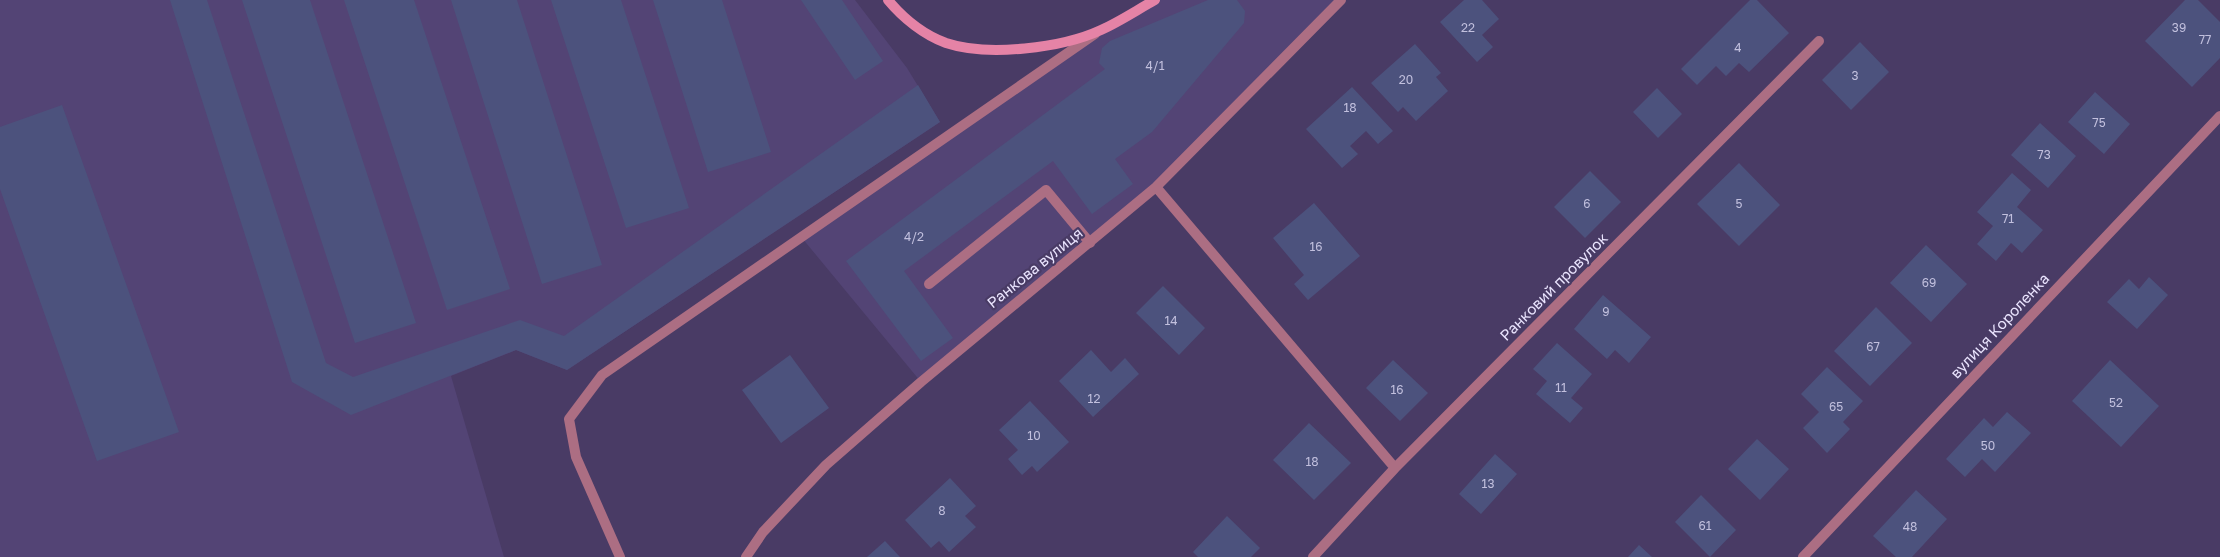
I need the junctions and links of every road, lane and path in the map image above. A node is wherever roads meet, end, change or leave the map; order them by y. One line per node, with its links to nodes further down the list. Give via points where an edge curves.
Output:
1 (888, 0): 4 (main road, via 920,29 947,43 979,48 1012,50 1053,45)
2 (1155, 0): 4 (main road)
3 (1342, 0): 7 (street, Ранкова вулиця)
4 (1100, 31): 11 (street, via 602,375 569,419 576,457)
5 (1819, 40): 10 (street, Ранковий провулок)
6 (2220, 116): 14 (street, вулиця Короленка)
7 (1156, 187): 8 (street, Ранкова вулиця); 10 (street)
8 (1090, 243): 9 (street, via 1046,190); 12 (street, Ранкова вулиця, via 826,465 763,532)
9 (929, 284)
10 (1395, 468): 13 (street, Ранковий провулок)
11 (620, 557)
12 (746, 557)
13 (1312, 557)
14 (1802, 557)

